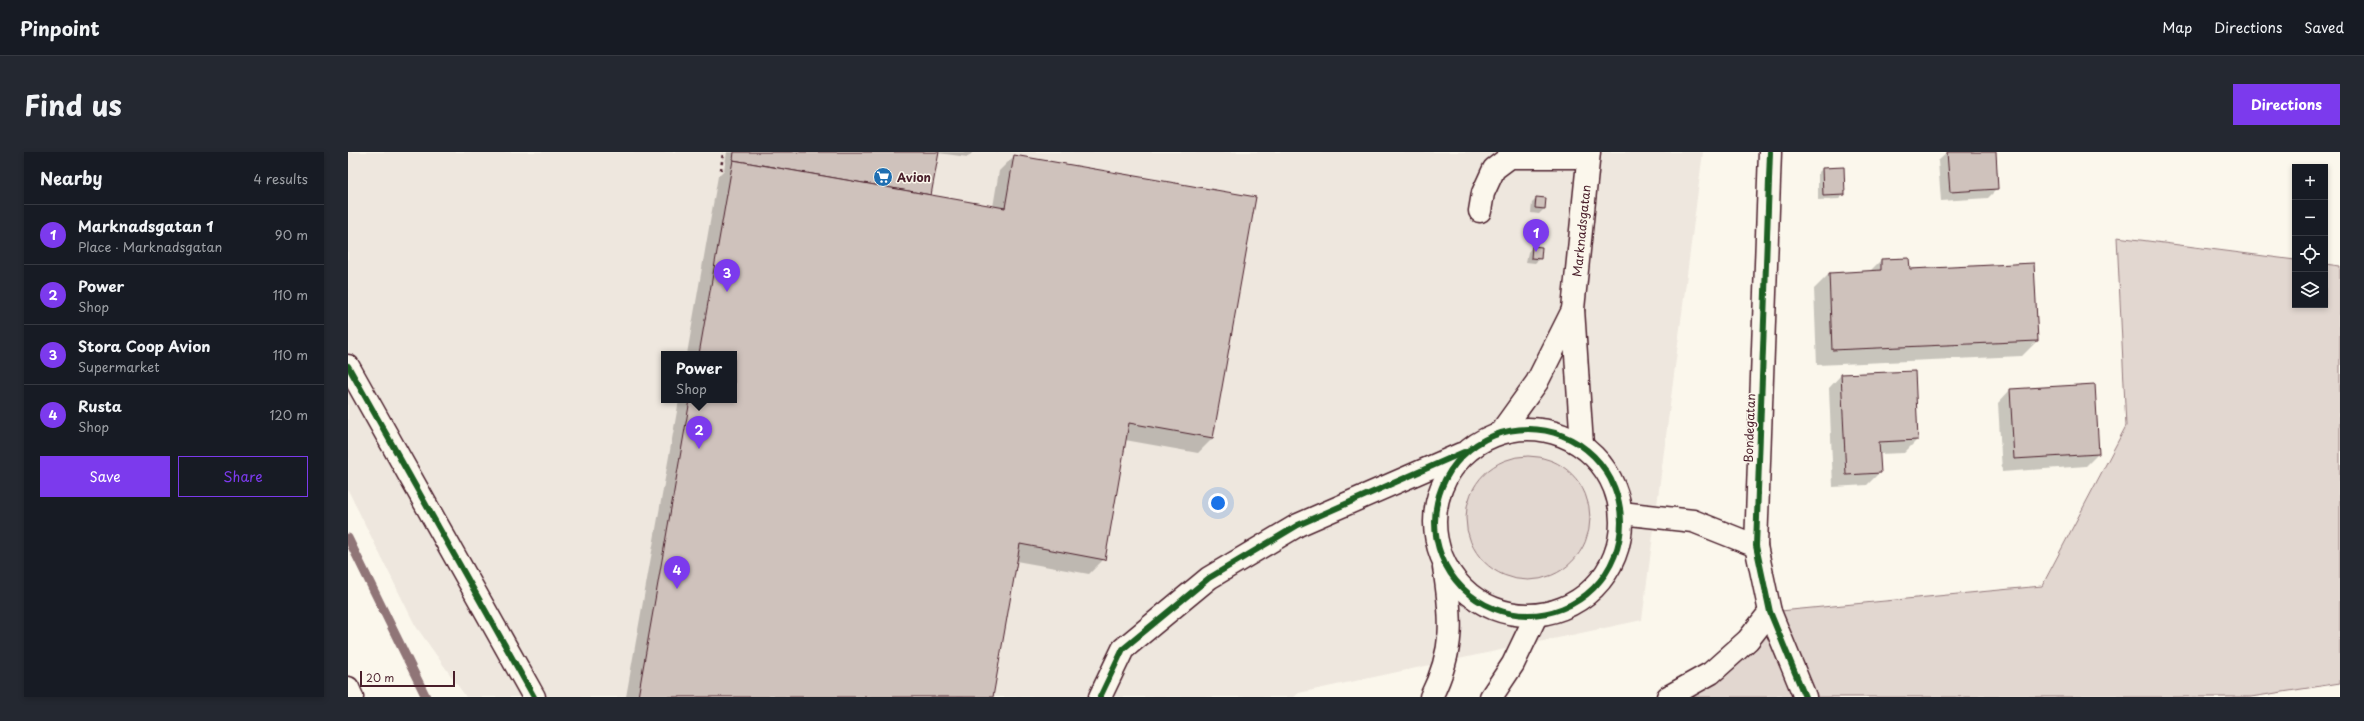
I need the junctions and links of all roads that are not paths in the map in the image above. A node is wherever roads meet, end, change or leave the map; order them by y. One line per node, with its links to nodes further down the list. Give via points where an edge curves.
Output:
1 (1770, 152): 10 (main road, Bondegatan)
2 (1588, 155): 3 (main road, via 1510,157 1494,169 1483,193); 4 (main road, Marknadsgatan)
3 (1480, 211)
4 (1573, 309): 6 (main road, Marknadsgatan, via 1537,382); 7 (main road, Marknadsgatan)
5 (348, 366): 16 (main road)
6 (1501, 432): 7 (main road, via 1529,428 1557,433); 8 (main road, via 1482,440)
7 (1582, 445): 9 (main road, via 1601,464 1615,487)
8 (1466, 452): 11 (main road, via 1448,472 1438,497 1434,523 1438,550); 17 (main road, via 1298,525 1209,578 1123,649)
9 (1622, 513): 10 (main road, via 1693,521); 13 (main road, via 1620,542 1609,570 1590,593 1565,608)
10 (1756, 546): 12 (main road, Bondegatan)
11 (1444, 564): 13 (main road, via 1460,587 1482,604 1508,614); 18 (main road, via 1450,609 1450,649)
12 (1770, 612): 20 (main road, via 1748,640 1711,673); 21 (main road, Bondegatan)
13 (1536, 616): 19 (main road, via 1513,664)
14 (348, 688): 15 (main road)
15 (352, 697)
16 (534, 697)
17 (1100, 697)
18 (1431, 697)
19 (1491, 697)
20 (1668, 697)
21 (1805, 697)

